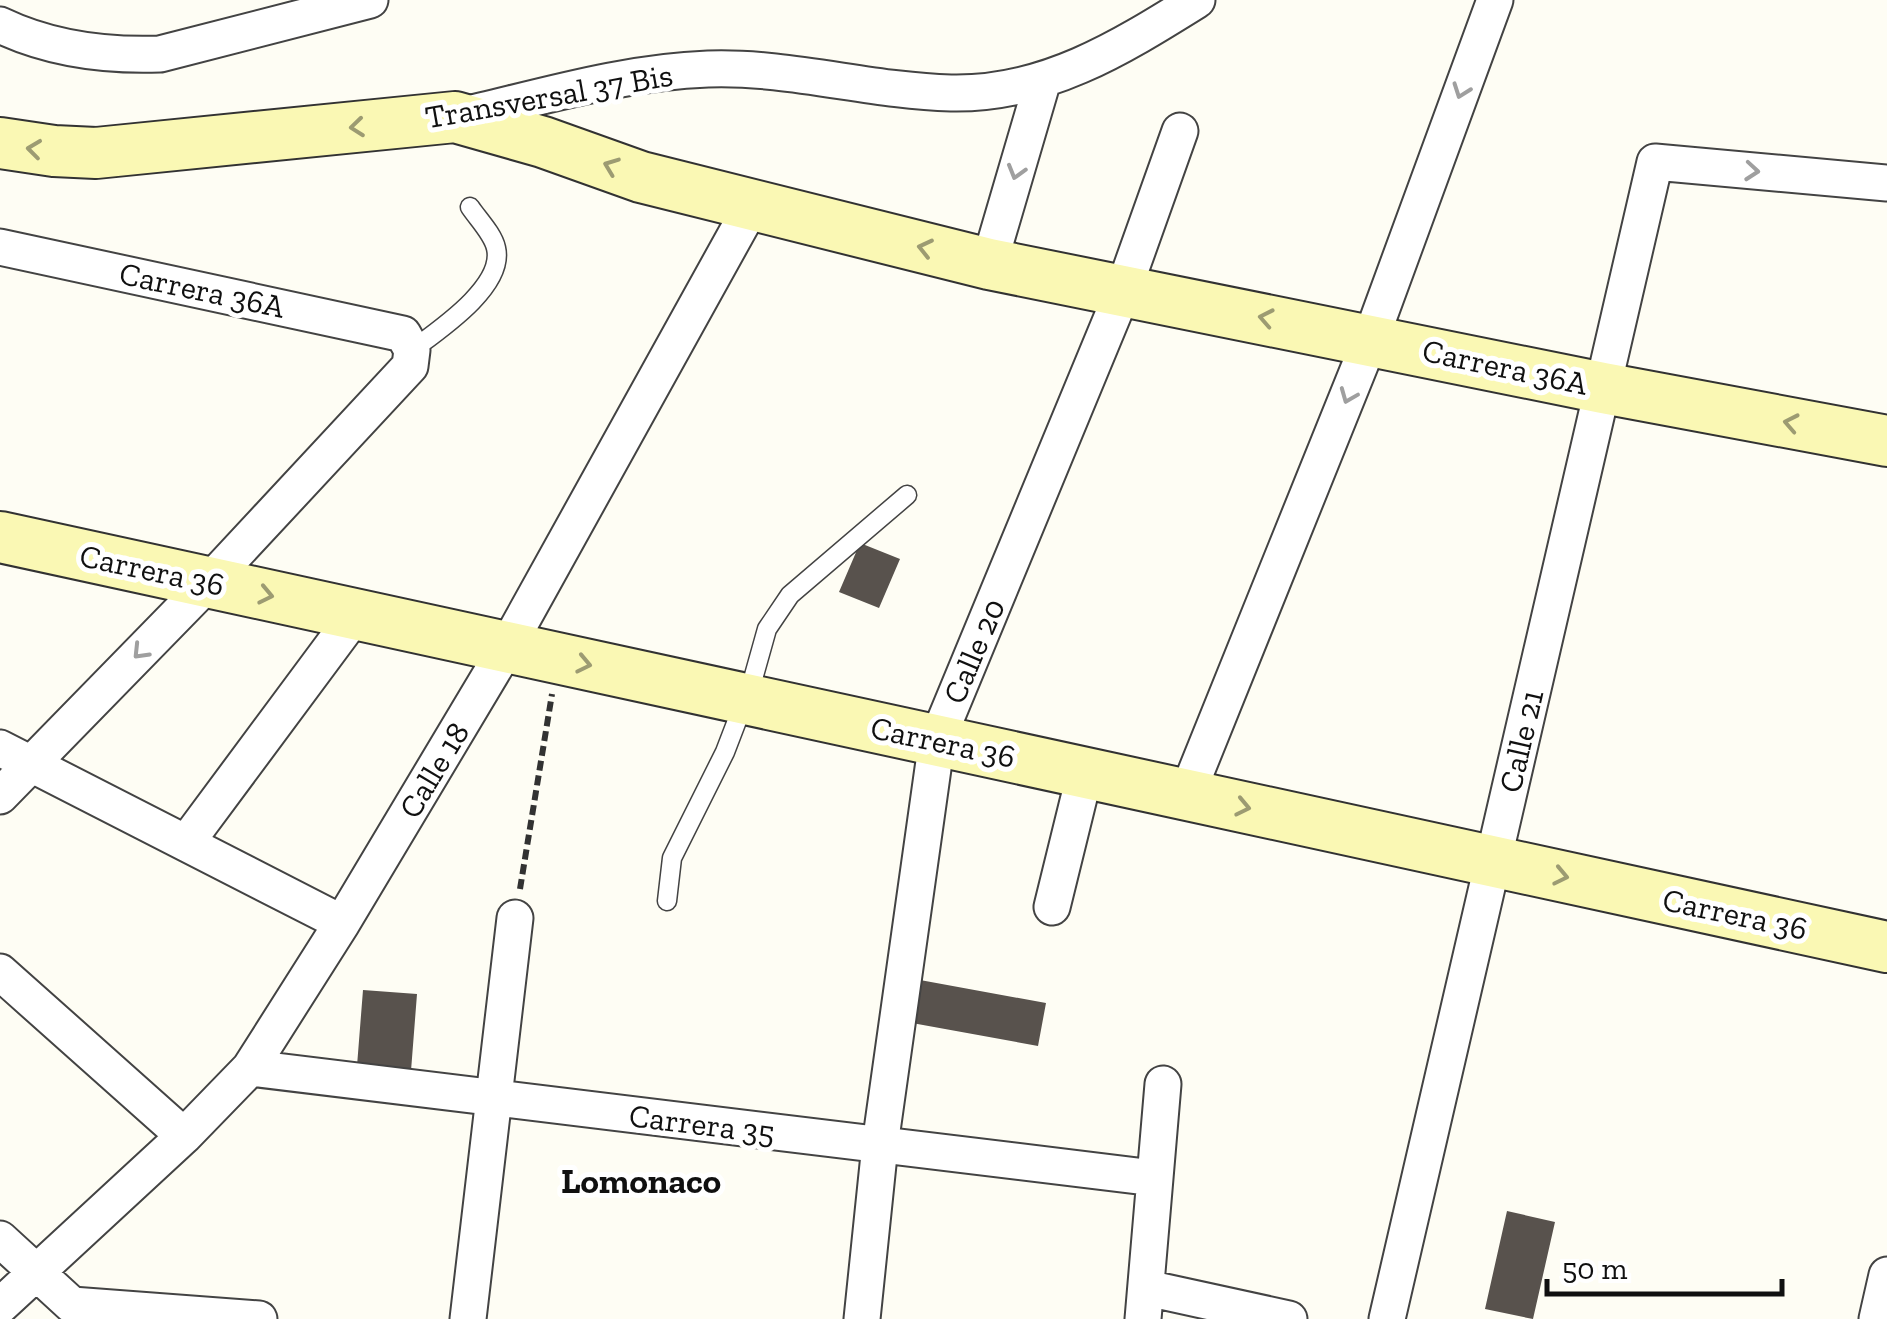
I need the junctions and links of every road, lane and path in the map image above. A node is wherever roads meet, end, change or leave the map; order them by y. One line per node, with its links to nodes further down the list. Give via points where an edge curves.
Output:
1 (370, 0): 4 (street, via 160,54 68,48)
2 (1197, 0): 5 (street, Transversal 37 Bis, via 1102,58)
3 (1495, 0): 15 (street, one-way to 15)
4 (0, 24)
5 (1043, 80): 6 (street, Transversal 37 Bis, via 950,93 755,70 682,71); 13 (street, one-way to 13)
6 (454, 118): 8 (street, Transversal 37 Bis, one-way to 8, via 96,153); 11 (street, one-way to 6)
7 (1180, 131): 14 (street, Calle 20)
8 (0, 142)
9 (1887, 183): 17 (street, Calle 21, one-way to 9, via 1655,162)
10 (470, 207): 16 (lane, via 496,246 496,268 460,316)
11 (752, 207): 13 (street, one-way to 11); 23 (street, Calle 18)
12 (0, 247): 16 (street, Carrera 36A)
13 (989, 264): 14 (street)
14 (1123, 291): 15 (street, Carrera 36A, one-way to 14); 26 (street, Calle 20)
15 (1370, 338): 17 (street, Carrera 36A); 30 (street, one-way to 30)
16 (408, 342): 21 (street, via 410,366)
17 (1603, 388): 18 (street, Carrera 36A, one-way to 17); 33 (street, Calle 21)
18 (1887, 440)
19 (907, 495): 25 (lane, via 790,596 767,629)
20 (0, 537): 21 (street, Carrera 36)
21 (208, 582): 22 (street, Carrera 36, one-way to 22); 28 (street, one-way to 28)
22 (356, 614): 23 (street, Carrera 36); 32 (street)
23 (507, 647): 24 (street, Carrera 36); 37 (street, Calle 18)
24 (558, 658): 25 (street, Carrera 36, one-way to 25); 36 (path)
25 (745, 700): 26 (street, Carrera 36); 34 (lane, via 672,858)
26 (937, 740): 29 (street, Carrera 36); 44 (street, Calle 20)
27 (0, 748): 28 (street)
28 (32, 763): 31 (street); 32 (street)
29 (1085, 773): 30 (street, Carrera 36); 35 (street)
30 (1188, 794): 33 (street, Carrera 36, one-way to 33)
31 (0, 796)
32 (186, 843): 37 (street)
33 (1494, 861): 38 (street, Carrera 36, one-way to 38); 56 (street, Calle 21)
34 (667, 901)
35 (1052, 908)
36 (515, 918): 42 (street)
37 (342, 923): 40 (street, Calle 18)
38 (1887, 947)
39 (0, 972): 43 (street)
40 (250, 1068): 42 (street, Carrera 35); 43 (street, Calle 18)
41 (1163, 1084): 45 (street)
42 (492, 1099): 44 (street, Carrera 35); 53 (street)
43 (184, 1136): 47 (street, Calle 18)
44 (880, 1146): 45 (street, Carrera 35); 54 (street, Calle 20)
45 (1154, 1178): 49 (street)
46 (0, 1238): 47 (street)
47 (36, 1272): 50 (street, Calle 18); 51 (street)
48 (1887, 1275): 57 (street)
49 (1145, 1304): 55 (street)
50 (0, 1306)
51 (71, 1312): 52 (street)
52 (259, 1319)
53 (468, 1319)
54 (862, 1319)
55 (1289, 1319)
56 (1387, 1319)
57 (1877, 1319)

